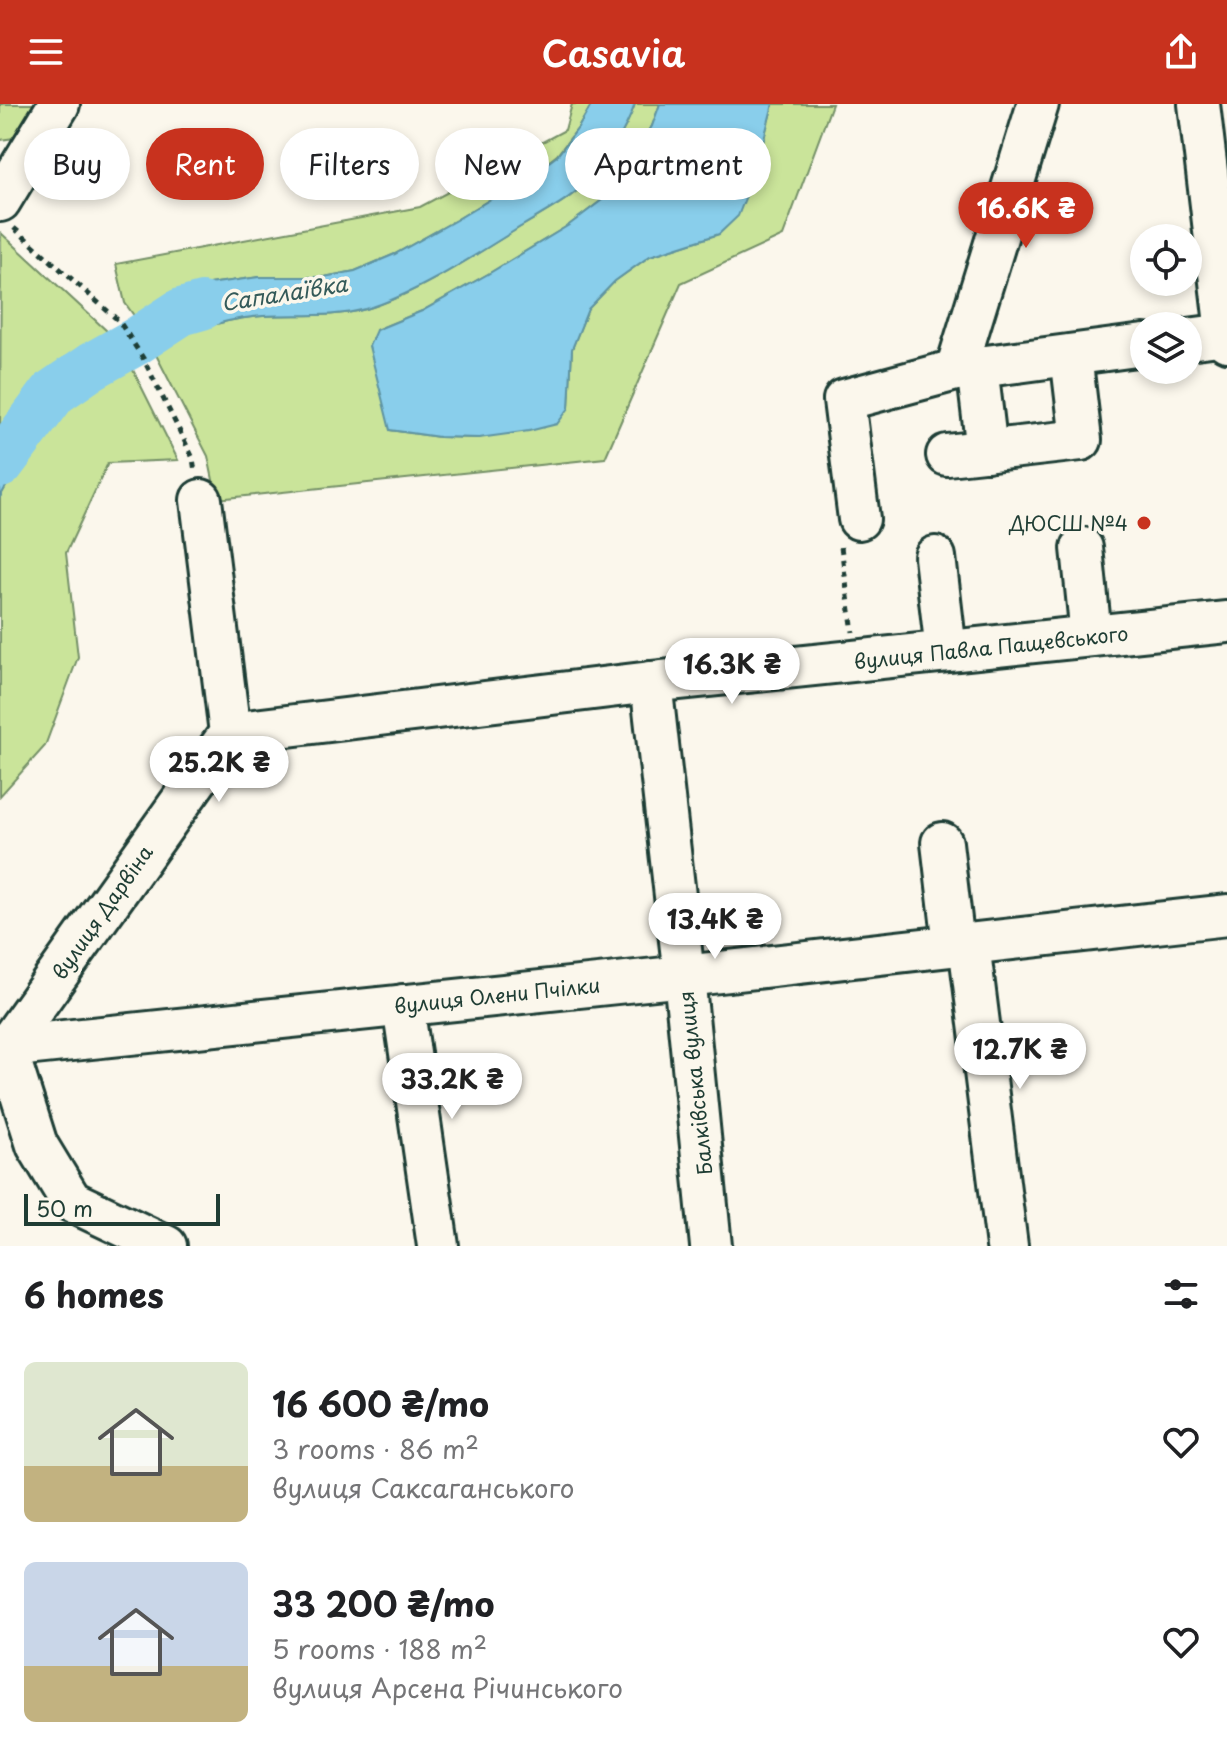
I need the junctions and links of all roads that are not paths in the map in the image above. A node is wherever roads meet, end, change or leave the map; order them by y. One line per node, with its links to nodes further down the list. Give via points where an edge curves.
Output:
1 (59, 104): 5 (street)
2 (1038, 104): 11 (street)
3 (1199, 104): 4 (street)
4 (1217, 166): 6 (street)
5 (8, 187)
6 (1226, 334): 7 (street); 8 (street)
7 (1202, 337)
8 (1227, 341)
9 (1130, 347): 10 (street)
10 (1071, 355): 11 (street); 12 (street, via 1081,440)
11 (966, 369): 12 (street); 15 (street, via 844,400)
12 (987, 451): 13 (street)
13 (947, 455)
14 (201, 500): 22 (street)
15 (850, 530)
16 (1082, 548): 19 (street)
17 (935, 557): 20 (street)
18 (1227, 622): 19 (street, вулиця Павла Пащевського)
19 (1091, 636): 20 (street, вулиця Павла Пащевського)
20 (946, 651): 21 (street, вулиця Павла Пащевського)
21 (651, 682): 22 (street, вулиця Павла Пащевського); 26 (street, Балківська вулиця)
22 (230, 733): 28 (street, вулиця Дарвіна)
23 (942, 843): 25 (street)
24 (1227, 915): 25 (street, вулиця Олени Пчілки)
25 (962, 945): 26 (street, вулиця Олени Пчілки); 32 (street)
26 (684, 976): 27 (street, вулиця Олени Пчілки); 31 (street, Балківська вулиця)
27 (403, 1005): 28 (street, вулиця Олени Пчілки); 30 (street)
28 (6, 1047): 29 (street, via 37,1145 71,1201)
29 (166, 1246)
30 (438, 1246)
31 (711, 1246)
32 (1007, 1246)

